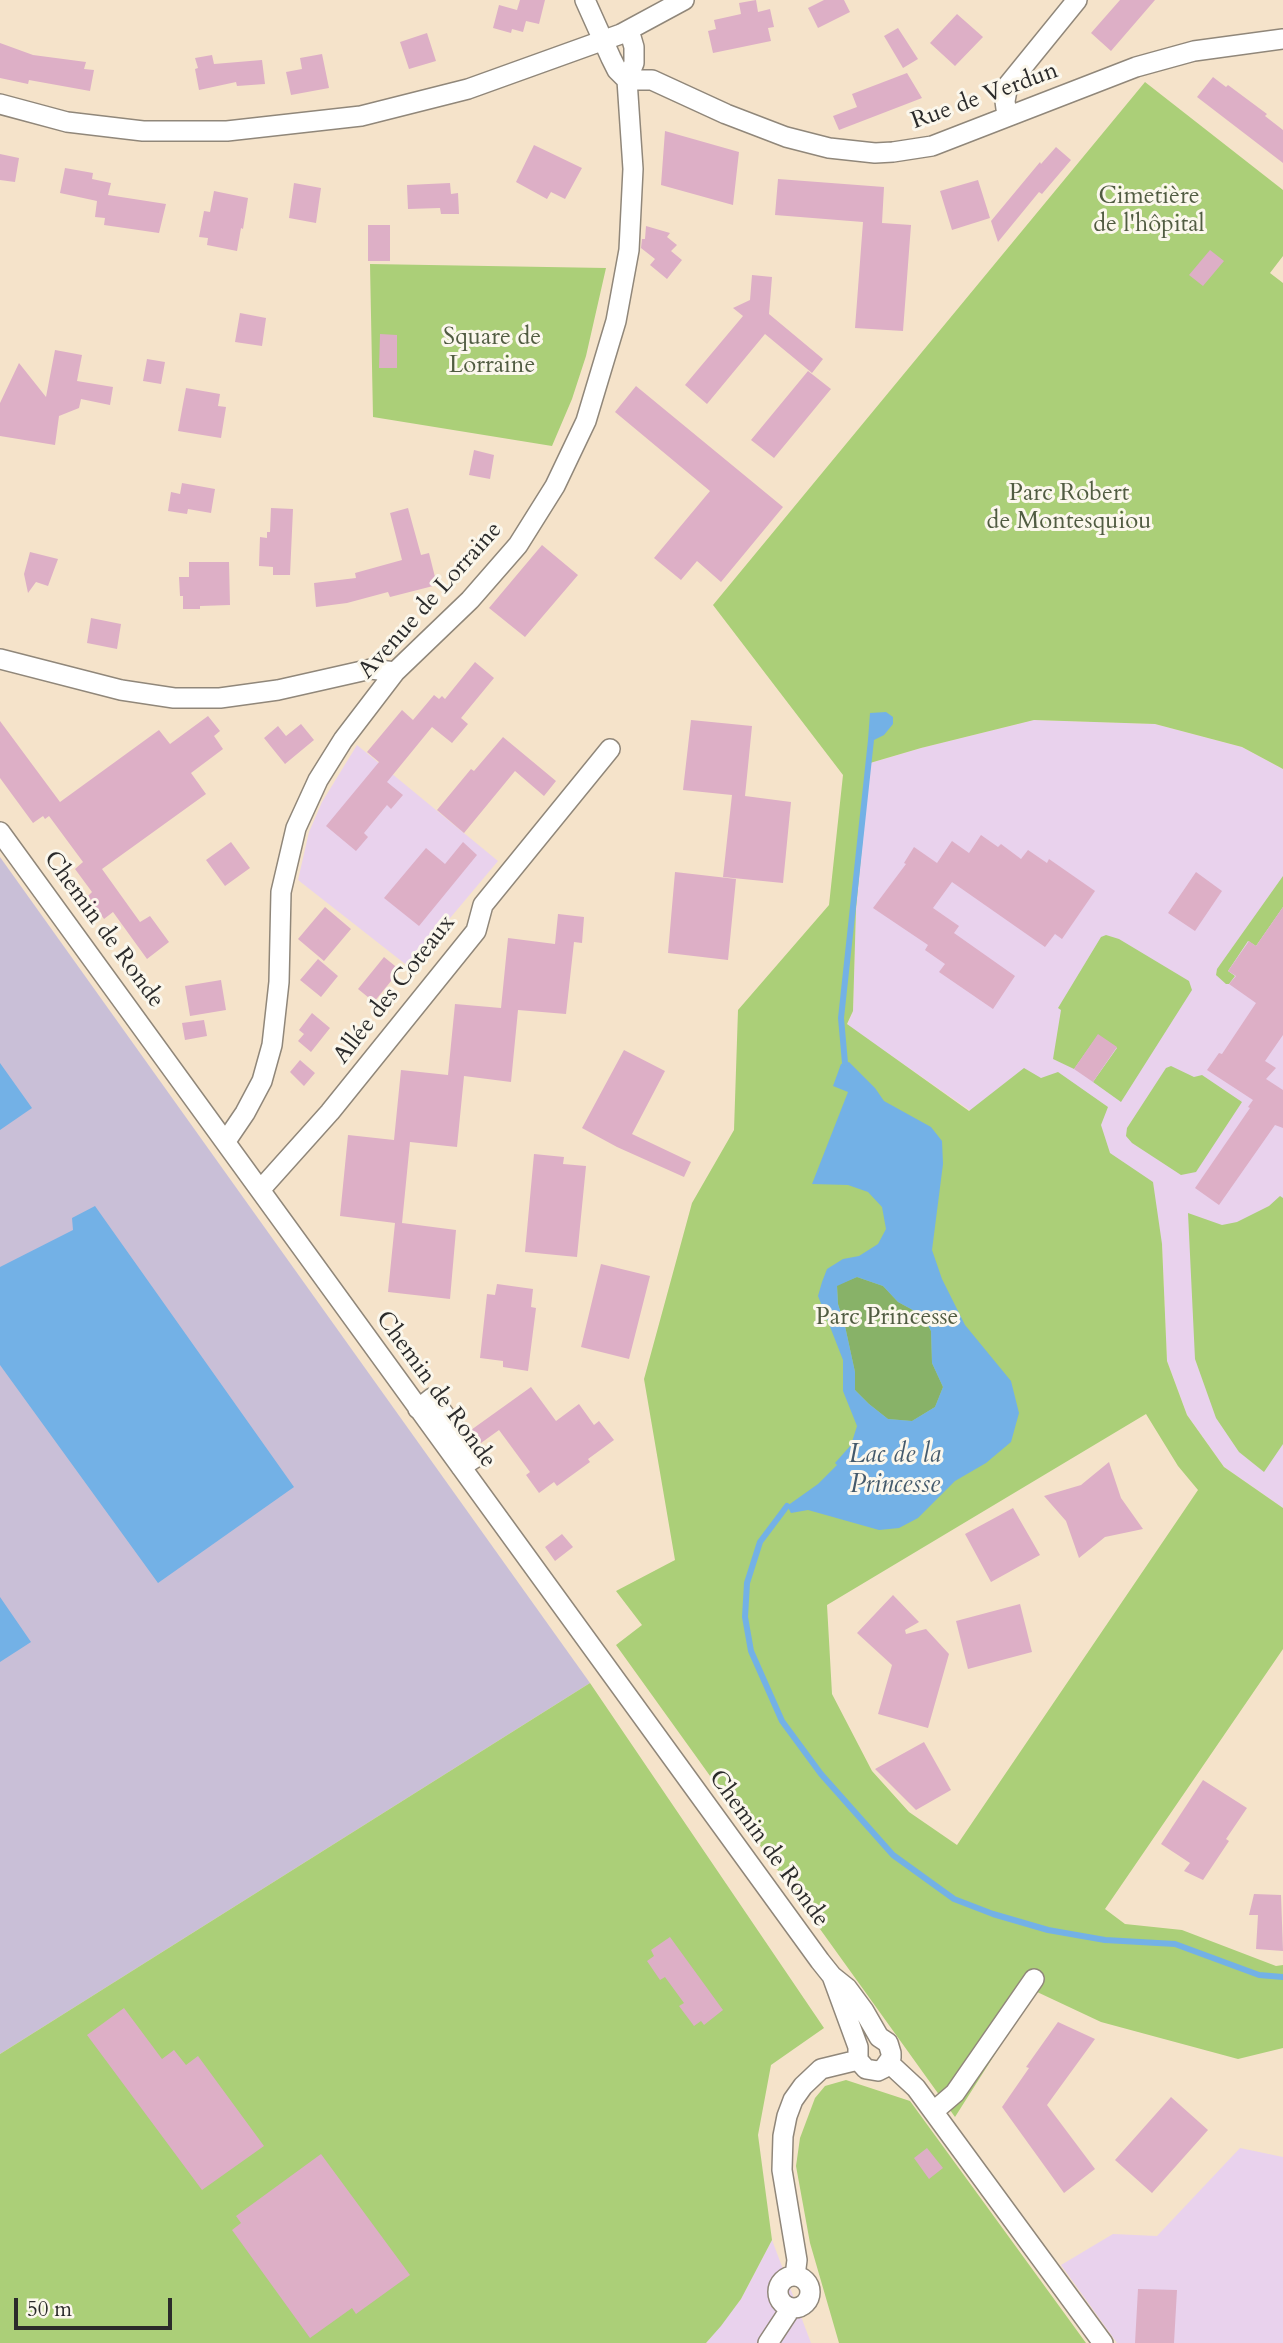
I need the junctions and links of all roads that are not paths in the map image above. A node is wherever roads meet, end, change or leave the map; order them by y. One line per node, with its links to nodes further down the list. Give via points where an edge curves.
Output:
1 (585, 0): 6 (street)
2 (684, 0): 4 (street)
3 (1077, 0): 9 (street, via 1008,85)
4 (629, 30): 6 (street); 7 (street, via 634,63)
5 (1283, 39): 9 (street, Rue de Verdun, via 1194,51 1136,66)
6 (604, 40): 7 (street, via 617,70); 8 (street, via 454,92 362,116 227,131 144,131 67,122)
7 (627, 80): 9 (street, Rue de Verdun, via 652,80 786,137 852,151 915,151); 11 (street, Avenue de Lorraine, via 633,169 629,250 616,321 586,421 555,486 518,545 470,600)
8 (0, 104)
9 (1007, 116)
10 (0, 659): 11 (street, via 121,690 174,698 220,698 278,690 371,669)
11 (395, 672): 14 (street, Avenue de Lorraine, via 337,750 296,828 281,892 272,1045 262,1081)
12 (610, 749): 15 (street, Allée des Coteaux, via 483,905 477,930 330,1112)
13 (0, 832): 14 (street, Chemin de Ronde)
14 (226, 1141): 15 (street, Chemin de Ronde)
15 (261, 1189): 16 (street, Chemin de Ronde)
16 (832, 1976): 18 (street, Chemin de Ronde, via 847,1988); 19 (street, Chemin de Ronde)
17 (1034, 1979): 21 (street, via 955,2093)
18 (879, 2037): 19 (street, via 867,2038); 20 (street, Chemin de Ronde, via 890,2048)
19 (858, 2053): 20 (street, via 866,2069 872,2071); 22 (street, via 821,2069 803,2086 787,2116 782,2170 797,2260 794,2276 808,2284 810,2294 806,2303 791,2308)
20 (889, 2063): 21 (street, Chemin de Ronde)
21 (934, 2111): 23 (street, Chemin de Ronde)
22 (768, 2343)
23 (1103, 2343)

